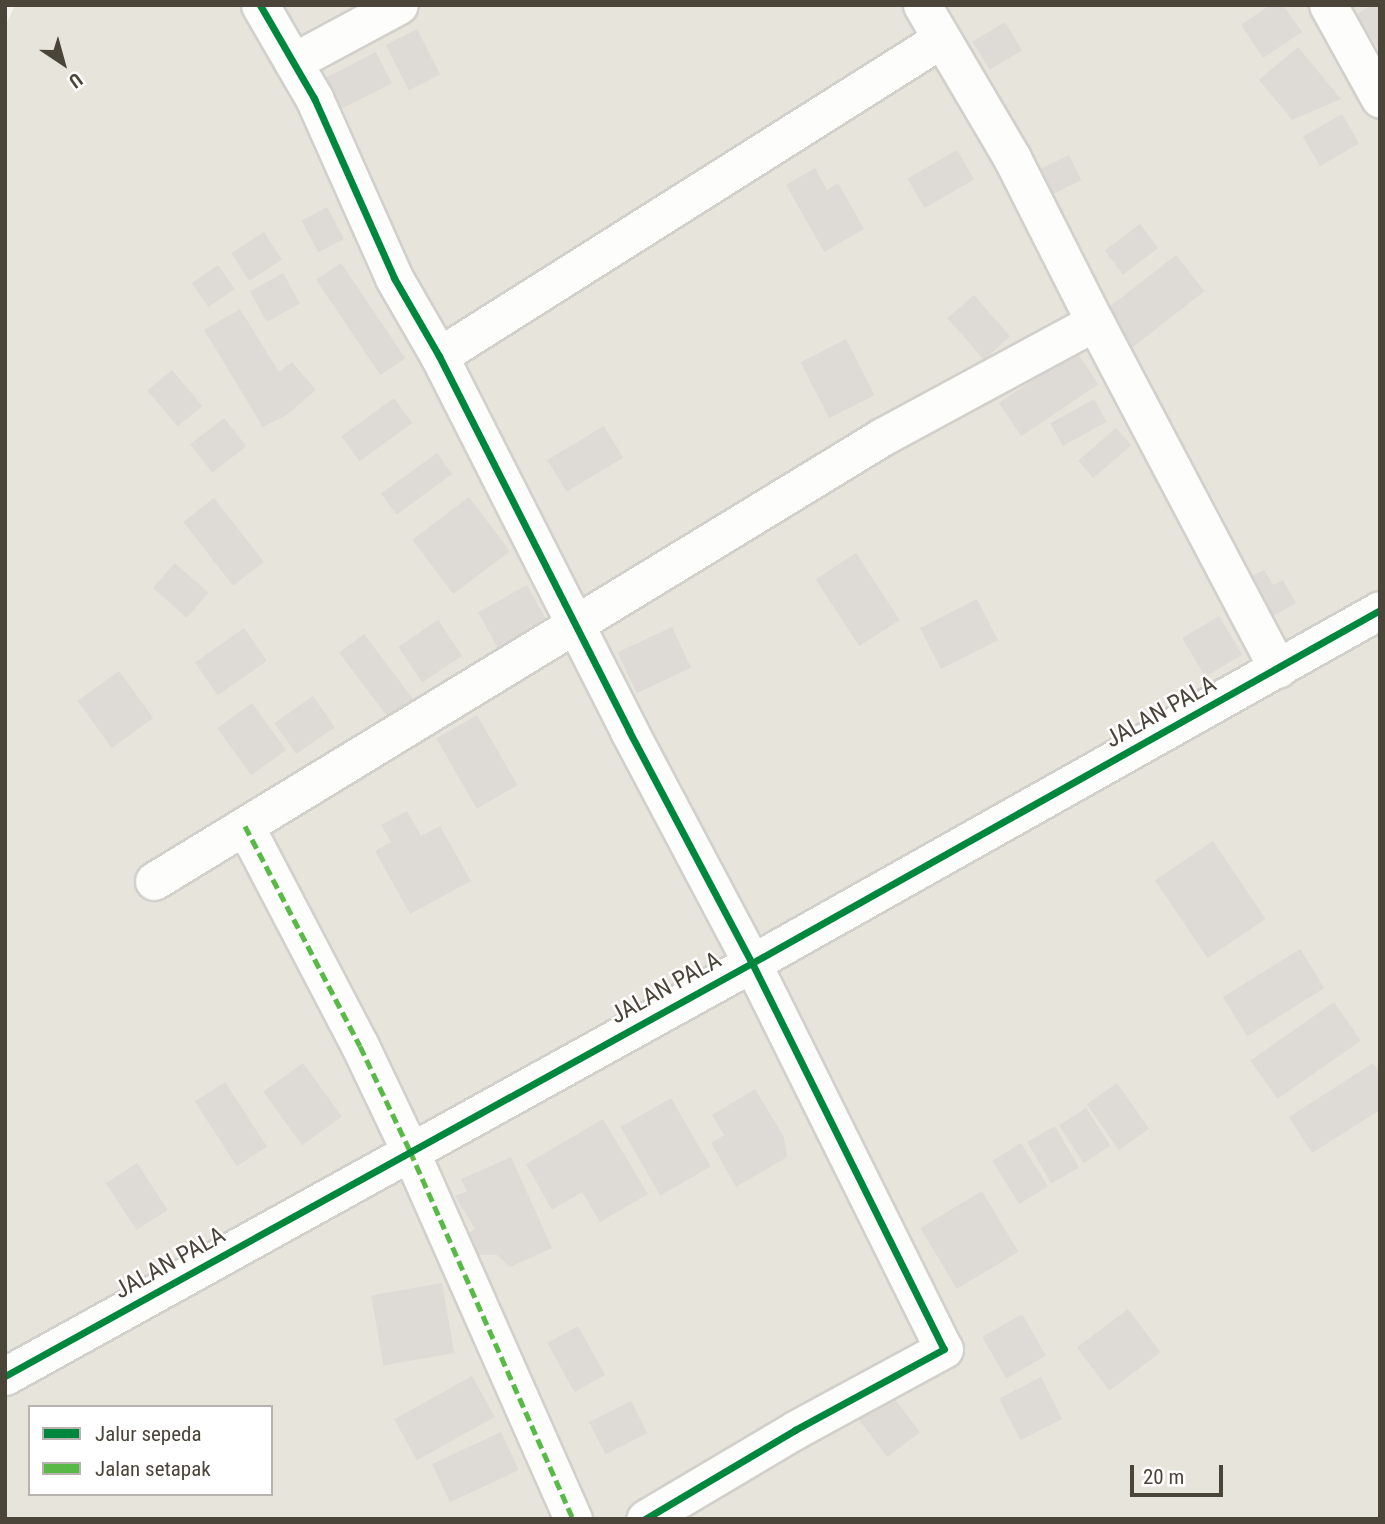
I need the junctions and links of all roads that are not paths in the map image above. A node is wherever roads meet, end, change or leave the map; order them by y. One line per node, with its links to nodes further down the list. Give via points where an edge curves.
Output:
1 (260, 5): 6 (street)
2 (399, 5): 6 (street)
3 (922, 5): 5 (street)
4 (1328, 5): 7 (street)
5 (941, 39): 8 (street, via 1012,158); 9 (street)
6 (293, 62): 9 (street, via 314,98 394,278)
7 (1380, 99)
8 (1095, 322): 11 (street, via 882,437); 12 (street)
9 (439, 356): 11 (street)
10 (1380, 610): 12 (street, JALAN PALA)
11 (576, 622): 13 (street); 15 (street)
12 (1278, 668): 15 (street, JALAN PALA)
13 (245, 825): 14 (street); 16 (street)
14 (154, 880)
15 (752, 963): 16 (street, JALAN PALA); 19 (street, via 944,1349)
16 (410, 1152): 17 (street, JALAN PALA); 18 (street)
17 (5, 1376)
18 (573, 1519)
19 (645, 1519)

